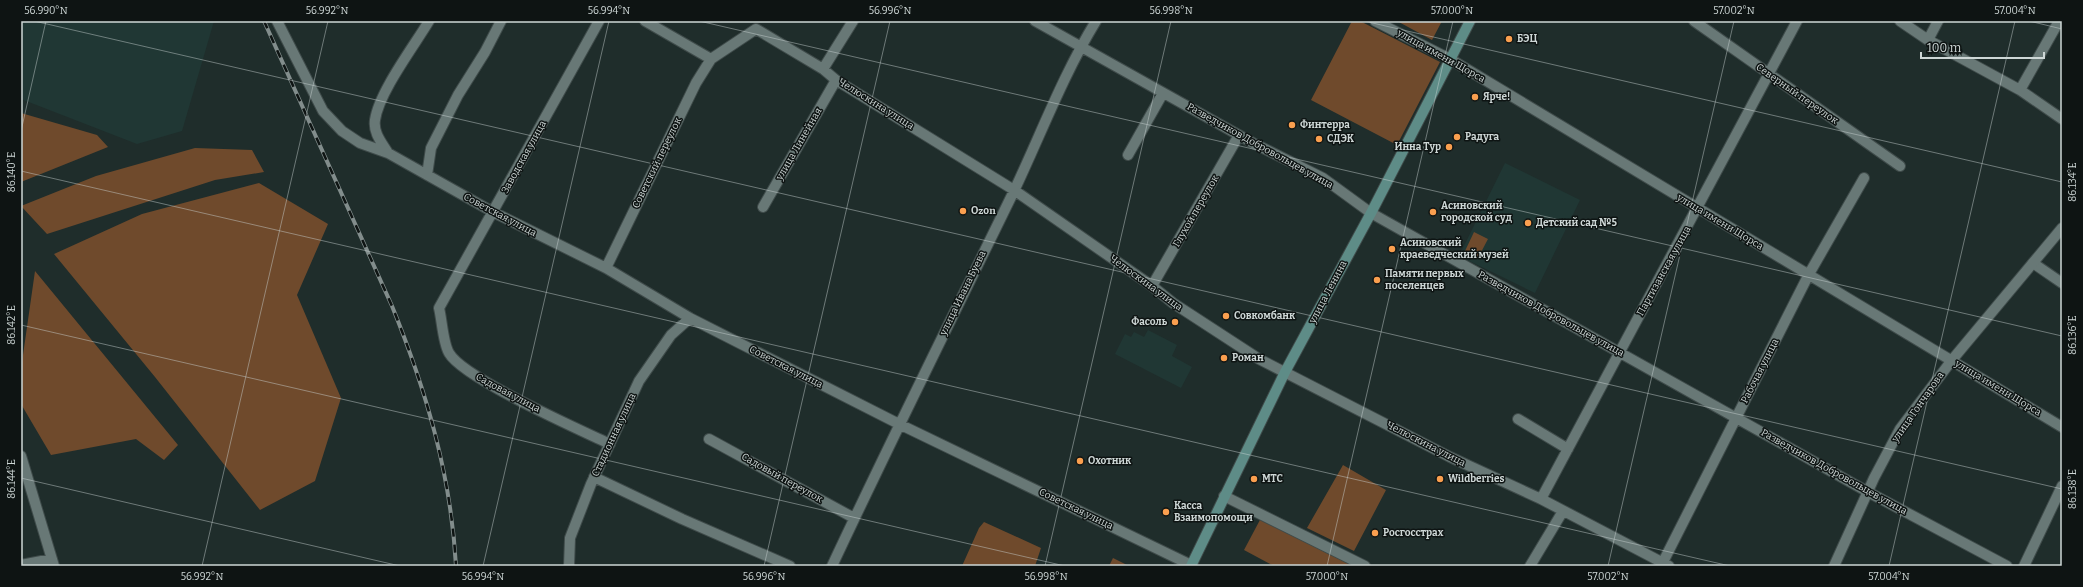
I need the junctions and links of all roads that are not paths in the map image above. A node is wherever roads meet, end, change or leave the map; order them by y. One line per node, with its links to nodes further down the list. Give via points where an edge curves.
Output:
1 (277, 21): 27 (street, Советская улица, via 323,110 342,131 354,139)
2 (429, 21): 27 (street, via 382,96 374,121 377,136)
3 (501, 21): 30 (street, via 458,94 432,148)
4 (600, 21): 35 (street, Заводская улица)
5 (645, 21): 18 (street)
6 (853, 21): 20 (street)
7 (1035, 21): 17 (street, Разведчиков Добровольцев улица)
8 (1096, 21): 17 (street, улица Ивана Буева)
9 (1375, 21): 19 (street, улица имени Щорса)
10 (1470, 21): 19 (main road, улица Ленина)
11 (1694, 21): 21 (street, Северный переулок)
12 (1797, 21): 21 (street, Партизанская улица)
13 (1900, 21): 16 (street)
14 (1938, 21): 16 (street)
15 (2059, 21): 23 (street)
16 (1928, 40): 23 (street)
17 (1080, 46): 24 (street, Разведчиков Добровольцев улица); 32 (street, улица Ивана Буева)
18 (711, 59): 20 (street, Челюскина улица, via 756,28); 39 (street, Советский переулок, via 696,83)
19 (1450, 59): 34 (street, улица имени Щорса); 36 (main road, улица Ленина)
20 (823, 69): 22 (street, Челюскина улица)
21 (1769, 74): 29 (street, Северный переулок); 34 (street, Партизанская улица)
22 (836, 80): 32 (street, Челюскина улица); 33 (street, улица Линейная)
23 (2020, 90): 25 (street)
24 (1163, 93): 26 (street, Разведчиков Добровольцев улица); 28 (street)
25 (2062, 119)
26 (1239, 135): 36 (street, Разведчиков Добровольцев улица, via 1323,178); 42 (street, Глухой переулок)
27 (388, 153): 30 (street, Советская улица)
28 (1128, 155)
29 (1900, 166)
30 (427, 175): 35 (street, Советская улица)
31 (1864, 178): 40 (street, Рабочая улица)
32 (1014, 190): 42 (street, Челюскина улица); 50 (street, улица Ивана Буева)
33 (763, 207)
34 (1698, 209): 40 (street, улица имени Щорса); 45 (street, Партизанская улица)
35 (493, 212): 39 (street, Советская улица); 43 (street, Заводская улица, via 439,308)
36 (1371, 213): 45 (street, Разведчиков Добровольцев улица); 47 (main road, улица Ленина)
37 (2062, 228): 38 (street, улица Гончарова)
38 (2033, 263): 41 (street); 46 (street, улица Гончарова)
39 (606, 268): 44 (street, Советская улица)
40 (1809, 274): 46 (street, улица имени Щорса); 48 (street, Рабочая улица)
41 (2062, 283)
42 (1152, 286): 47 (street, Челюскина улица, via 1173,303 1259,359)
43 (440, 313): 53 (street, Садовая улица, via 448,352 461,367 487,383)
44 (690, 318): 50 (street, Советская улица); 53 (street, Стадионная улица, via 671,335 639,381)
45 (1619, 352): 48 (street, Разведчиков Добровольцев улица); 54 (street, Партизанская улица)
46 (1952, 360): 51 (street, улица имени Щорса); 58 (street, улица Гончарова, via 1900,429)
47 (1285, 372): 59 (main road, улица Ленина); 60 (street, Челюскина улица, via 1450,457)
48 (1737, 418): 58 (street, Разведчиков Добровольцев улица); 66 (street, Рабочая улица)
49 (1518, 419): 54 (street)
50 (899, 424): 62 (street, улица Ивана Буева); 65 (street, Советская улица)
51 (2062, 427)
52 (709, 439): 62 (street, Садовый переулок)
53 (610, 444): 56 (street, Стадионная улица)
54 (1568, 449): 60 (street, Партизанская улица)
55 (21, 456): 63 (street)
56 (594, 477): 67 (street, Стадионная улица, via 570,538); 68 (street)
57 (2062, 486): 74 (street)
58 (1868, 492): 72 (street, улица Гончарова); 73 (street, Разведчиков Добровольцев улица)
59 (1224, 496): 65 (main road, улица Ленина); 70 (street)
60 (1541, 499): 61 (street, Челюскина улица)
61 (1563, 511): 66 (street, Челюскина улица); 71 (street)
62 (854, 518): 69 (street, улица Ивана Буева)
63 (53, 563): 64 (street)
64 (21, 565)
65 (1191, 565)
66 (1664, 565)
67 (569, 566)
68 (790, 566)
69 (832, 566)
70 (1365, 566)
71 (1530, 566)
72 (1834, 566)
73 (2007, 566)
74 (2024, 566)

